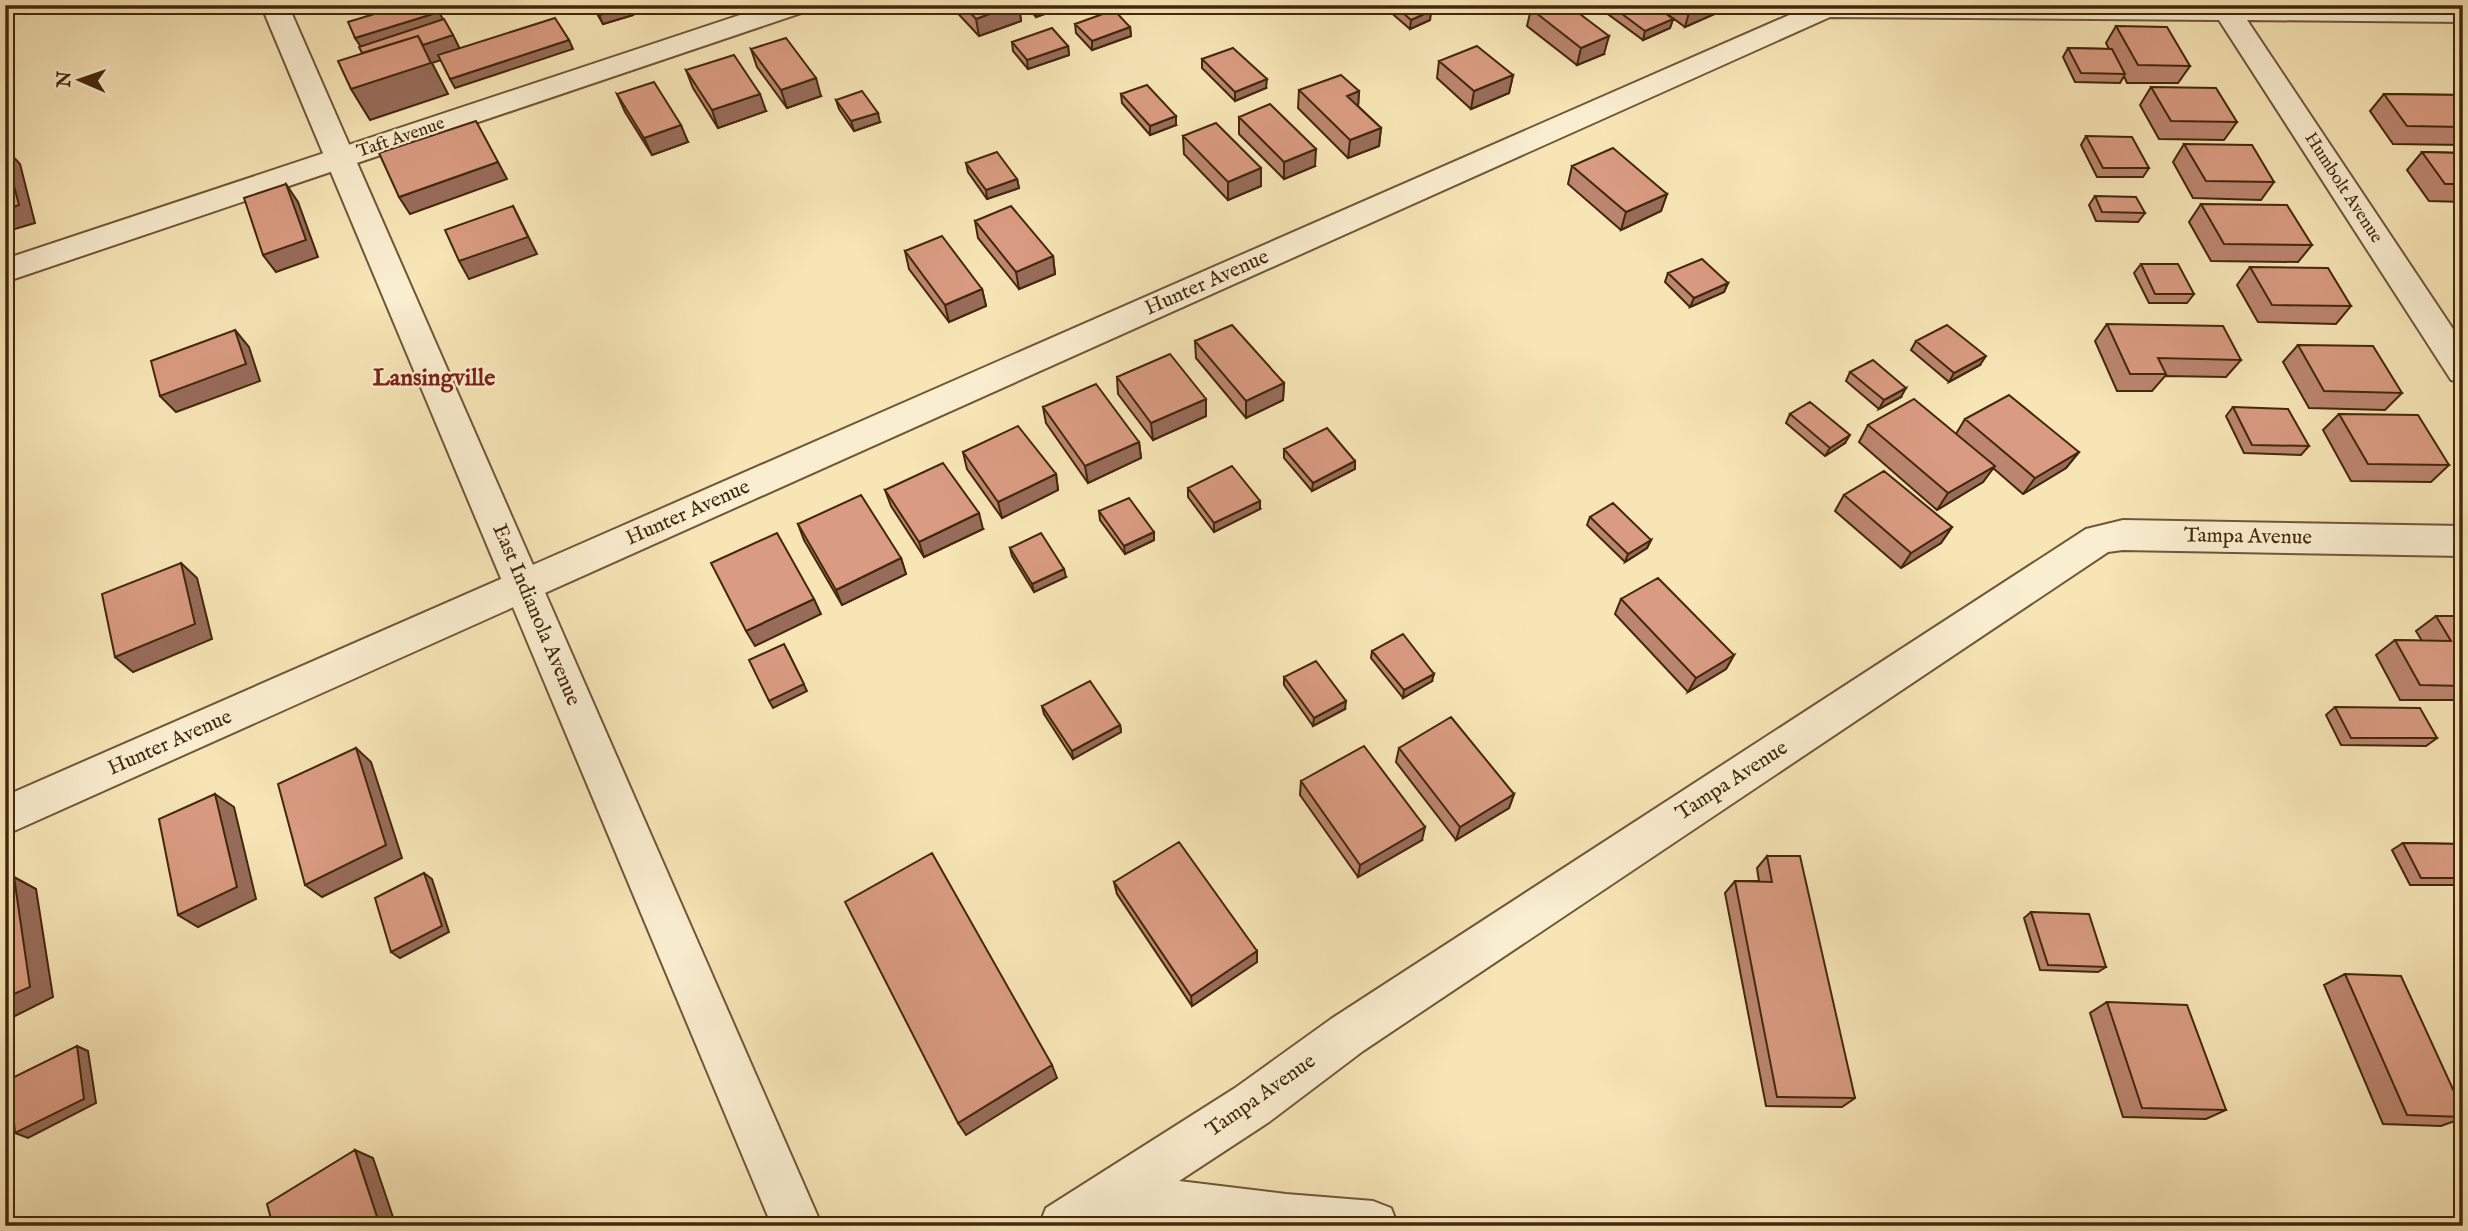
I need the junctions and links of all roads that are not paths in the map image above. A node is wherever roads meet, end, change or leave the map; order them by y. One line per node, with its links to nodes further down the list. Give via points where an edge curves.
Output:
1 (274, 5): 5 (street, East Indianola Avenue)
2 (797, 5): 5 (street, Taft Avenue)
3 (2225, 8): 4 (street, Hunter Avenue); 7 (street, Humbolt Avenue); 9 (street, Hunter Avenue, via 1826,9)
4 (2463, 14)
5 (340, 158): 6 (street, Taft Avenue); 9 (street, East Indianola Avenue)
6 (5, 271)
7 (2463, 371)
8 (2463, 541): 11 (street, Tampa Avenue, via 2123,535 2099,539 1347,1035 1252,1105)
9 (523, 586): 10 (street, Hunter Avenue); 12 (street, East Indianola Avenue)
10 (5, 816)
11 (1113, 1196): 13 (street, Tampa Avenue); 14 (street)
12 (797, 1226)
13 (1064, 1226)
14 (1373, 1226)

